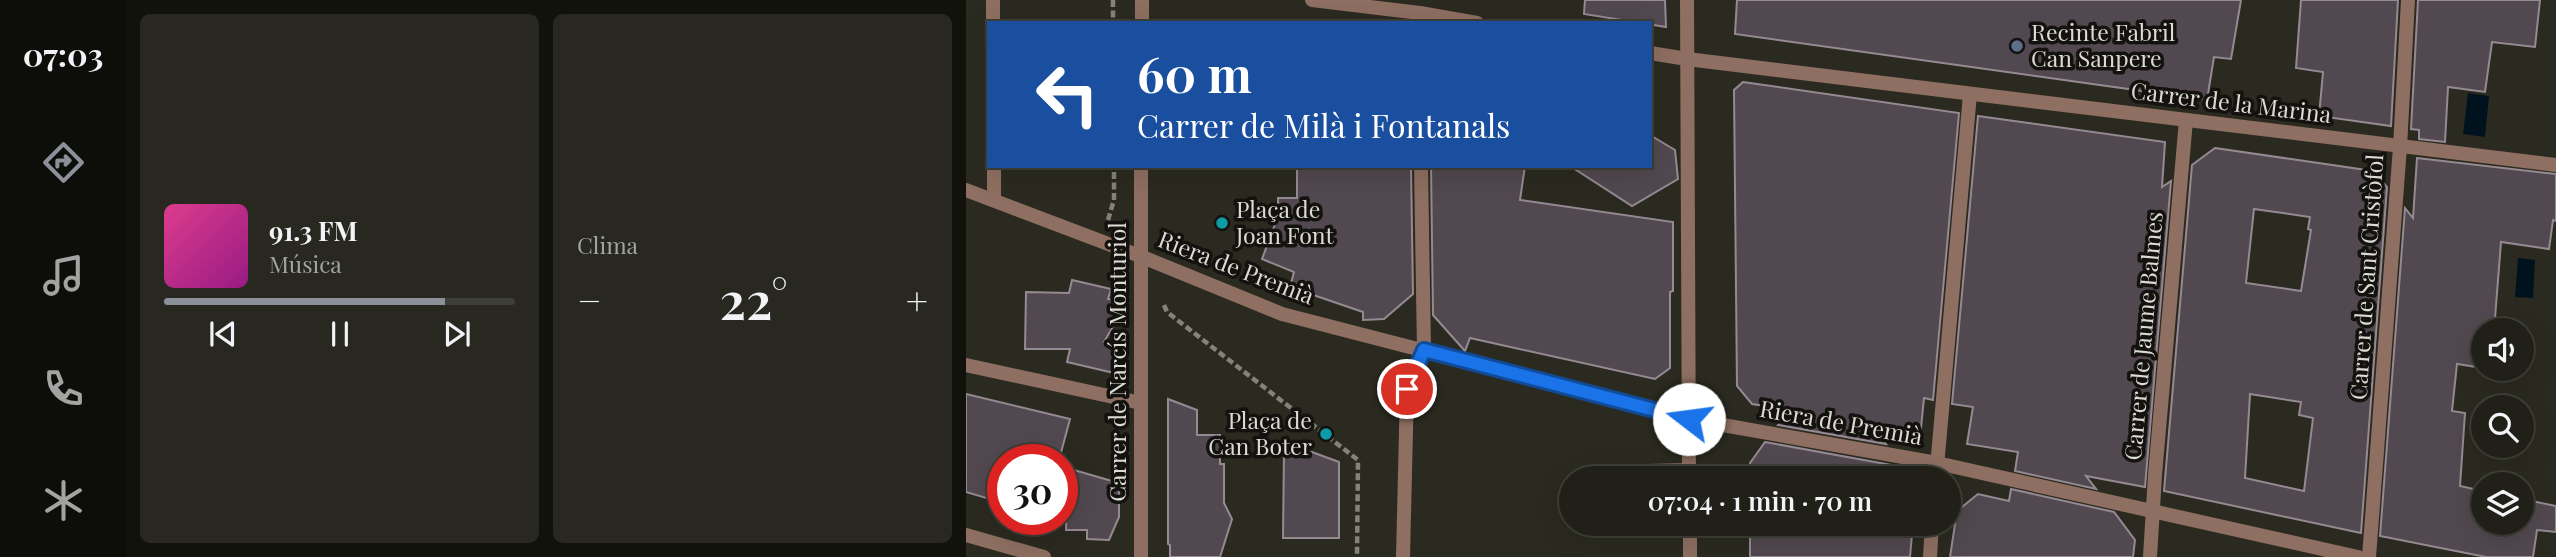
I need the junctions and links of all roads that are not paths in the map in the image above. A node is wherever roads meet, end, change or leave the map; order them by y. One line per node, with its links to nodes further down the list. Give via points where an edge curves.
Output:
1 (993, 0): 7 (street)
2 (1142, 0): 8 (street)
3 (1312, 0): 6 (street)
4 (1687, 0): 11 (street)
5 (2408, 0): 14 (street, Carrer de Sant Cristòfol)
6 (1420, 12): 9 (street)
7 (993, 21)
8 (1142, 21)
9 (1467, 21)
10 (1652, 53): 11 (street, Carrer de la Marina)
11 (1687, 59): 12 (street, Carrer de la Marina); 25 (street)
12 (1970, 94): 13 (street, Carrer de la Marina); 28 (street)
13 (2186, 120): 14 (street, Carrer de la Marina); 30 (street, Carrer de Jaume Balmes)
14 (2400, 147): 15 (street, Carrer de la Marina); 41 (street, Carrer de Sant Cristòfol)
15 (2556, 165)
16 (994, 168): 20 (street)
17 (1141, 168): 21 (street, Carrer de Narcís Monturiol)
18 (1422, 168): 22 (street)
19 (966, 190): 20 (street, Riera de Premià)
20 (994, 200): 21 (street, Riera de Premià)
21 (1140, 256): 22 (street, Riera de Premià, via 1282,314); 24 (street, Carrer de Narcís Monturiol)
22 (1424, 350): 25 (street, Riera de Premià); 36 (street, via 1407,389)
23 (966, 365): 24 (street)
24 (1141, 403): 35 (street, Carrer de Narcís Monturiol)
25 (1689, 419): 26 (street); 27 (street, Riera de Premià)
26 (1689, 466)
27 (1918, 466)
28 (1937, 466)
29 (1961, 475): 30 (street, Riera de Premià)
30 (2152, 513): 39 (street, Carrer de Jaume Balmes); 40 (street, Riera de Premià)
31 (966, 535): 34 (street)
32 (1690, 536): 37 (street)
33 (1931, 536): 38 (street)
34 (1044, 557)
35 (1141, 557)
36 (1403, 557)
37 (1690, 557)
38 (1930, 557)
39 (2150, 557)
40 (2358, 557)
41 (2369, 557)

